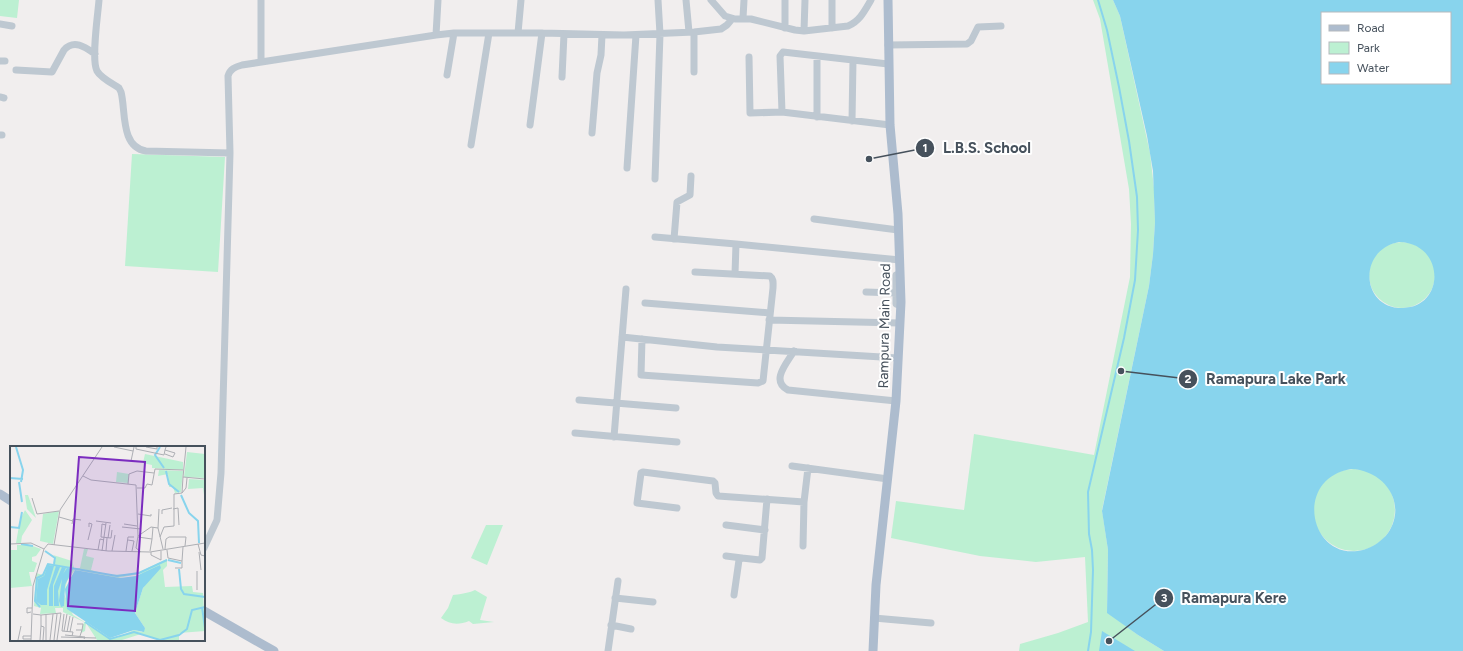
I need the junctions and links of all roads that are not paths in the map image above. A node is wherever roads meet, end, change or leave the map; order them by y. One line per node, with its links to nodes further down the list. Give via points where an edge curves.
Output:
1 (100, 0): 33 (street)
2 (261, 0): 37 (street)
3 (438, 0): 29 (street)
4 (521, 0): 25 (street)
5 (658, 0): 28 (street)
6 (686, 0): 22 (street)
7 (712, 0): 15 (street)
8 (744, 0): 14 (street)
9 (785, 0): 19 (street)
10 (804, 0): 21 (street)
11 (832, 0): 20 (street)
12 (871, 0): 20 (street, via 854,24)
13 (888, 0): 32 (main road, Rampura Main Road)
14 (743, 18): 15 (street); 19 (street)
15 (732, 19): 22 (street, via 721,29)
16 (0, 24): 17 (street)
17 (12, 26)
18 (1001, 26): 32 (street, via 978,27 967,44)
19 (785, 28): 21 (street)
20 (832, 28): 21 (street)
21 (804, 31)
22 (691, 32): 28 (street); 40 (street)
23 (454, 33): 24 (street); 29 (street); 41 (street)
24 (489, 33): 25 (street); 49 (street)
25 (518, 33): 26 (street)
26 (542, 33): 27 (street); 46 (street)
27 (564, 34): 30 (street); 42 (street)
28 (660, 34): 31 (street); 53 (street)
29 (436, 35): 37 (street)
30 (602, 35): 31 (street); 48 (street)
31 (636, 35): 51 (street)
32 (888, 45): 38 (main road, Rampura Main Road)
33 (95, 54): 39 (street, via 82,45 75,45 66,47 52,72); 50 (street, via 98,73 121,92 125,124 135,147 139,150)
34 (817, 56): 36 (street); 43 (street, via 783,52 781,54); 44 (street)
35 (749, 57): 43 (street, via 750,113)
36 (853, 60): 38 (street); 45 (street)
37 (261, 62): 50 (street, via 242,65 229,73)
38 (888, 64): 47 (main road, Rampura Main Road)
39 (16, 70)
40 (694, 72)
41 (447, 75)
42 (562, 77)
43 (782, 112): 44 (street)
44 (816, 117): 45 (street)
45 (852, 121): 47 (street)
46 (530, 125)
47 (890, 125): 55 (main road, Rampura Main Road)
48 (592, 133)
49 (471, 145)
50 (230, 153): 92 (street, via 221,479 217,520)
51 (627, 168)
52 (691, 176): 57 (street, via 690,195 677,202)
53 (655, 179)
54 (814, 219): 55 (street)
55 (898, 230): 59 (main road, Rampura Main Road)
56 (655, 237): 57 (street)
57 (674, 239): 58 (street)
58 (736, 244): 59 (street); 61 (street)
59 (900, 260): 62 (main road, Rampura Main Road)
60 (695, 272): 61 (street)
61 (735, 274): 68 (street, via 772,278 774,281)
62 (900, 274): 65 (street, via 896,276); 67 (main road, Rampura Main Road)
63 (626, 290): 70 (street)
64 (866, 292): 65 (street)
65 (896, 293): 67 (street, via 896,304)
66 (645, 303): 68 (street)
67 (901, 306): 69 (main road, Rampura Main Road)
68 (770, 316): 69 (street); 72 (street)
69 (900, 323): 74 (main road, Rampura Main Road)
70 (622, 337): 71 (street); 77 (street)
71 (642, 339): 72 (street); 72 (street, via 641,375 761,383 764,379)
72 (767, 350): 73 (street)
73 (794, 351): 74 (street); 76 (street, via 780,376 780,382 788,390)
74 (898, 358): 76 (main road, Rampura Main Road)
75 (579, 400): 77 (street)
76 (896, 401): 84 (main road, Rampura Main Road)
77 (616, 403): 78 (street); 80 (street)
78 (676, 408)
79 (574, 433): 80 (street)
80 (614, 437): 81 (street)
81 (677, 442)
82 (792, 466): 83 (street)
83 (808, 468): 84 (street); 88 (street)
84 (888, 479): 101 (main road, Rampura Main Road)
85 (0, 494): 87 (main road)
86 (767, 499): 88 (street); 89 (street, via 718,496 716,483 713,481 641,473 637,502); 91 (street)
87 (10, 500)
88 (804, 502): 93 (street)
89 (677, 508)
90 (726, 526): 91 (street)
91 (765, 530): 95 (street, via 762,558)
92 (205, 546)
93 (802, 546)
94 (726, 556): 95 (street)
95 (742, 558): 97 (street, via 739,560)
96 (618, 582): 98 (street)
97 (734, 595)
98 (615, 598): 99 (street); 103 (street)
99 (653, 602)
100 (205, 612): 105 (main road)
101 (874, 618): 102 (street); 107 (main road, Rampura Main Road)
102 (931, 623)
103 (611, 625): 104 (street); 106 (street)
104 (631, 629)
105 (274, 651)
106 (608, 651)
107 (873, 651)

